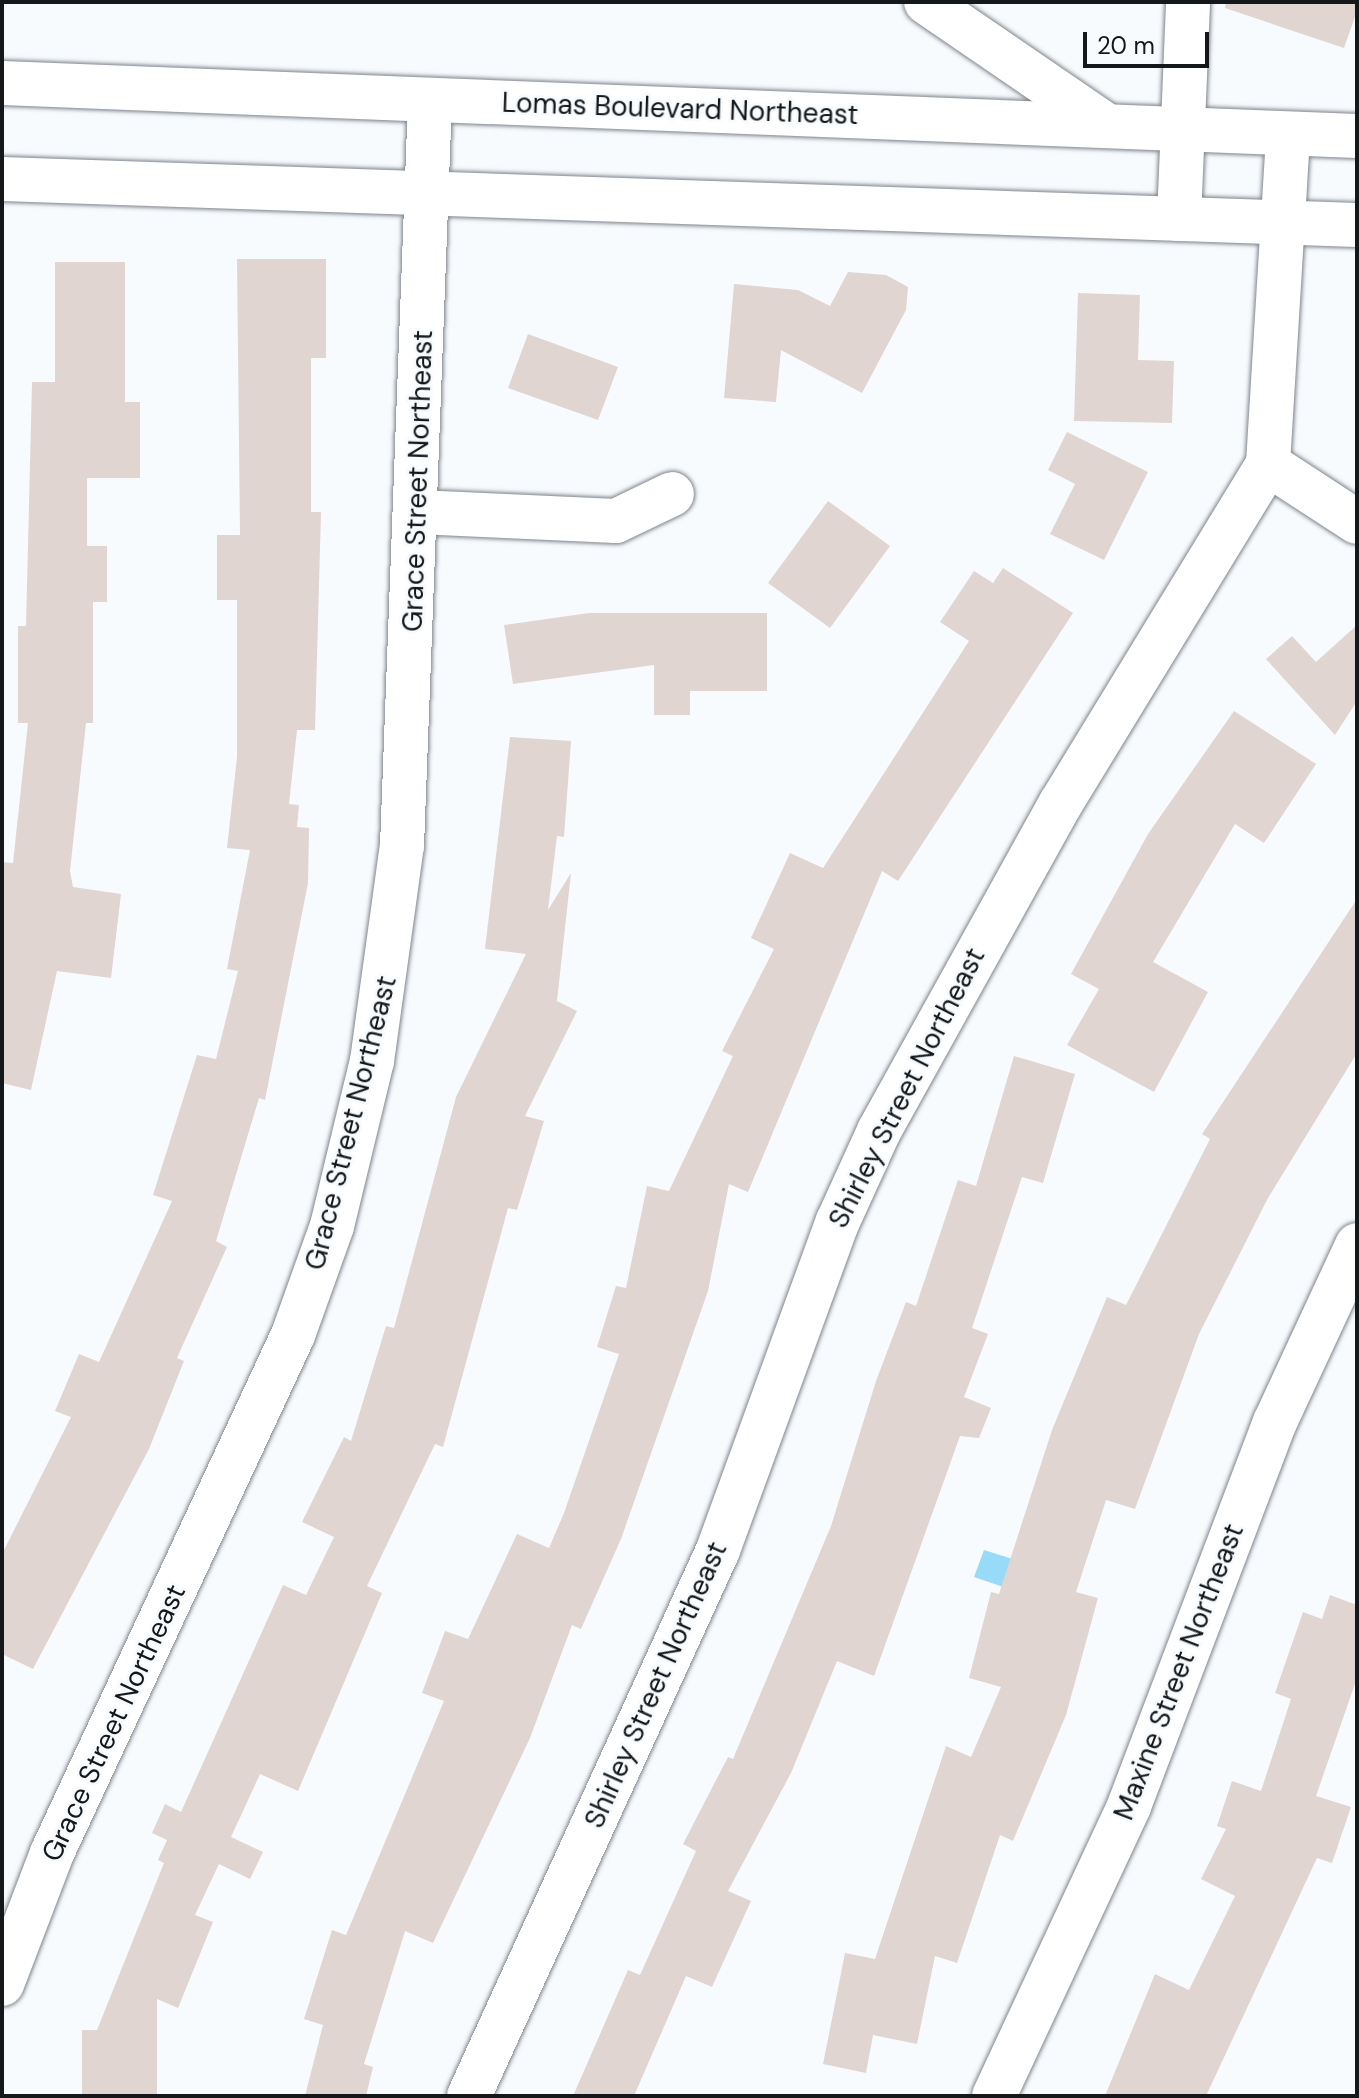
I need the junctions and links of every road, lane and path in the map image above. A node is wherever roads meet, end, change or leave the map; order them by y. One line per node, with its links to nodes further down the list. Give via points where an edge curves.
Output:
1 (926, 2): 5 (street)
2 (1188, 2): 6 (street)
3 (2, 83): 4 (street, Lomas Boulevard Northeast)
4 (430, 101): 5 (street, Lomas Boulevard Northeast); 10 (street, Grace Street Northeast)
5 (1104, 124): 6 (street, Lomas Boulevard Northeast)
6 (1183, 127): 7 (street, Lomas Boulevard Northeast); 11 (street)
7 (1288, 135): 8 (street, Lomas Boulevard Northeast); 12 (street, Shirley Street Northeast)
8 (1357, 136)
9 (2, 179): 10 (street)
10 (428, 190): 11 (street); 16 (street, Grace Street Northeast)
11 (1179, 219): 12 (street)
12 (1287, 222): 13 (street); 14 (street, Shirley Street Northeast)
13 (1357, 225)
14 (1268, 464): 17 (street); 20 (street, Shirley Street Northeast, via 1046,829 879,1131 838,1221 718,1550)
15 (672, 494): 16 (street, via 616,521)
16 (417, 512): 19 (street, Grace Street Northeast, via 392,953 332,1226 293,1335 52,1853)
17 (1357, 522)
18 (1357, 1245): 21 (street, Maxine Street Northeast, via 1275,1422 1129,1806)
19 (2, 1984)
20 (469, 2096)
21 (994, 2096)

